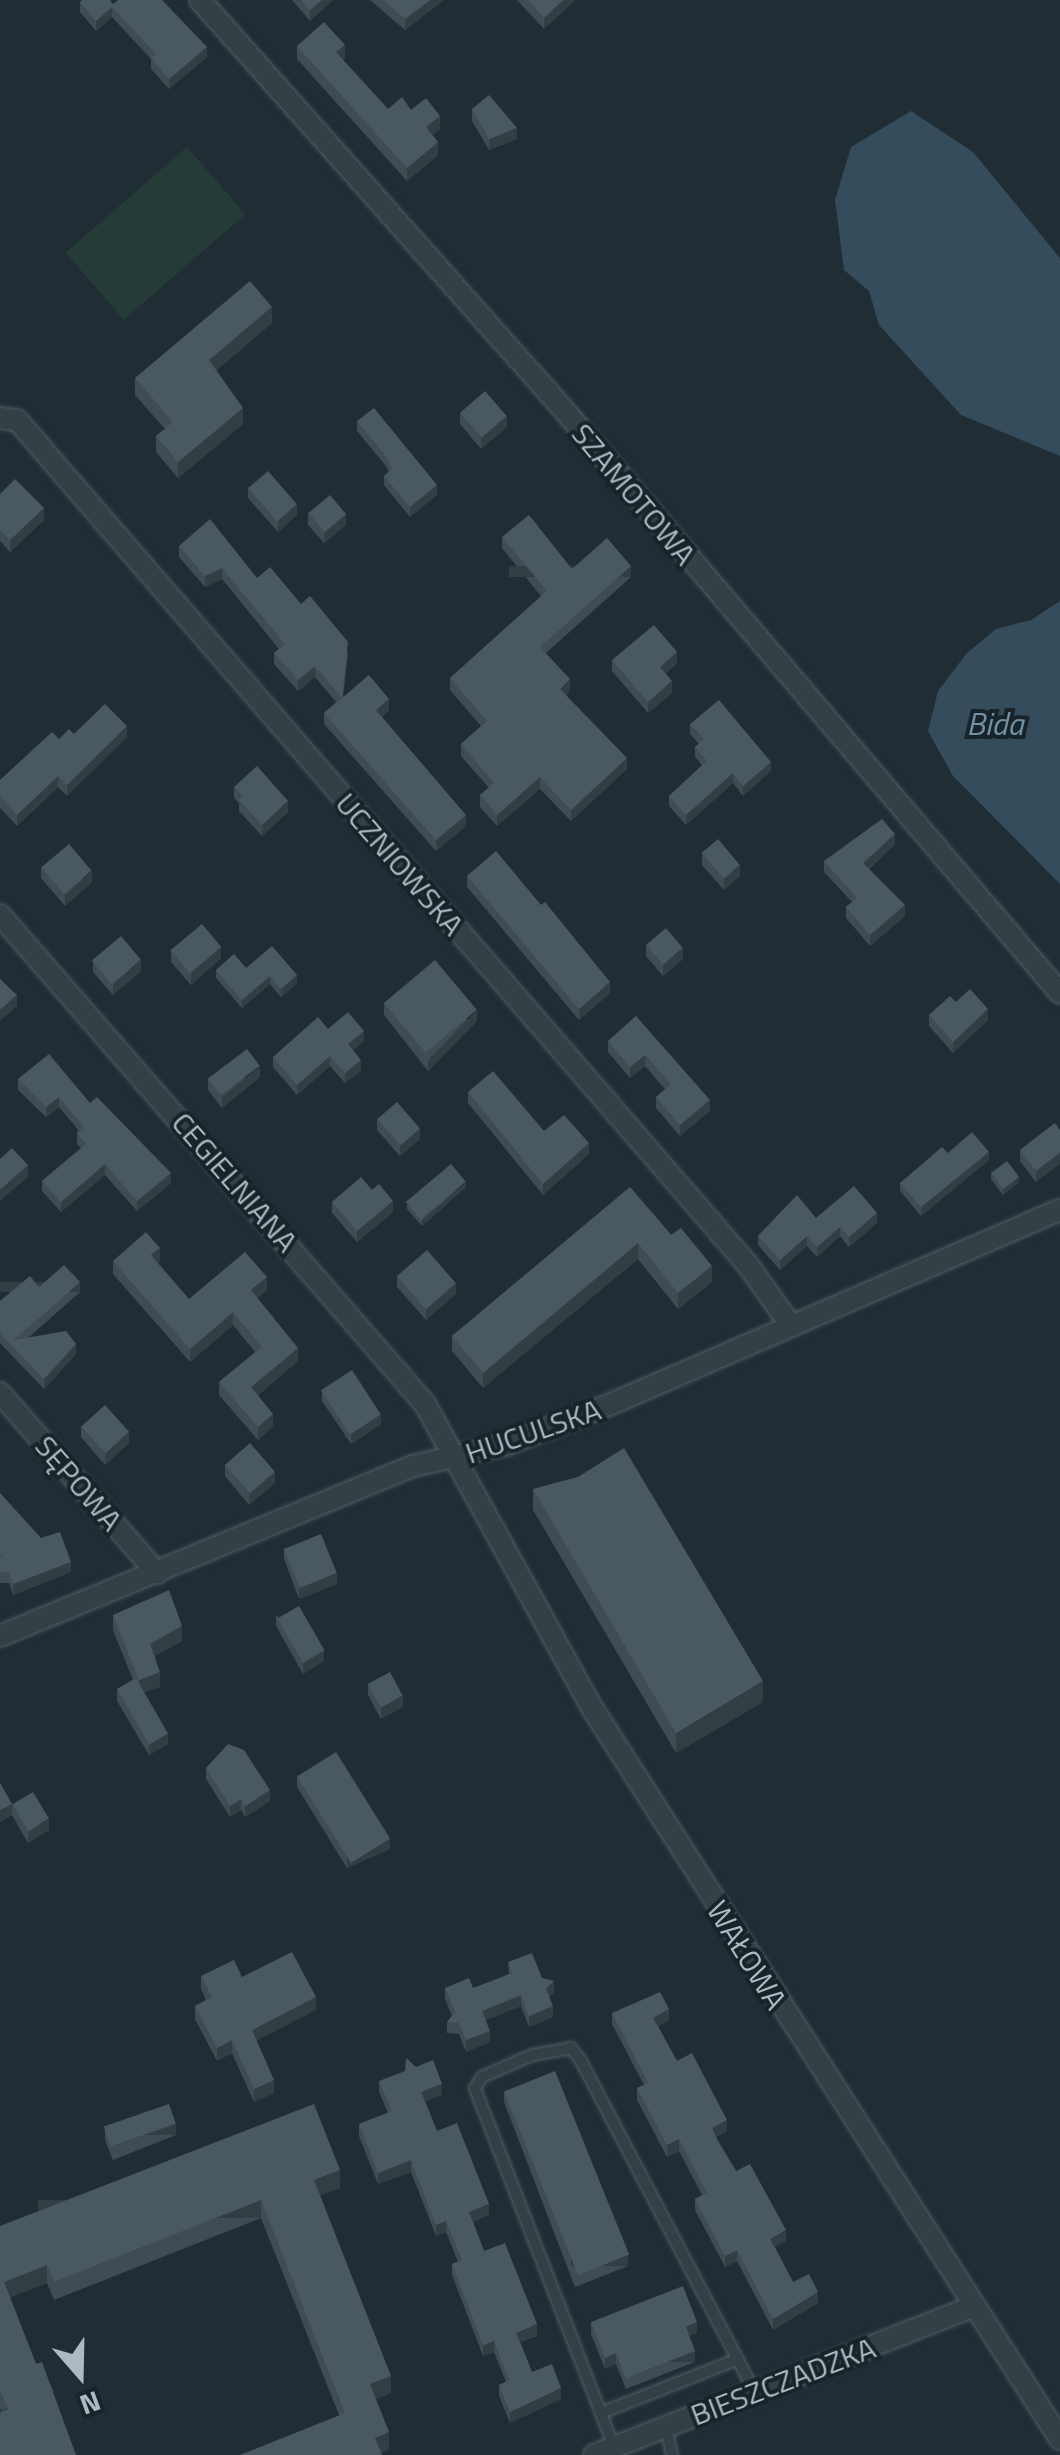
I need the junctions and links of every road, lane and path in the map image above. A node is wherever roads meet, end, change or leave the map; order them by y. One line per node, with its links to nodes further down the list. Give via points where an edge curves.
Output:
1 (200, 0): 4 (street, SZAMOTOWA, via 564,410)
2 (0, 418): 6 (street, UCZNIOWSKA, via 17,420 748,1265)
3 (0, 915): 8 (street, CEGIELNIANA, via 374,1340)
4 (1060, 993)
5 (1060, 1210): 6 (street, HUCULSKA)
6 (790, 1324): 8 (street, HUCULSKA, via 611,1404)
7 (0, 1393): 9 (street, SĘPOWA)
8 (457, 1458): 9 (street, HUCULSKA, via 413,1466); 11 (street, WAŁOWA, via 594,1711)
9 (157, 1573): 10 (street, HUCULSKA)
10 (0, 1636)
11 (971, 2307): 13 (street, BIESZCZADZKA); 16 (street, WAŁOWA)
12 (738, 2359): 13 (lane); 14 (lane); 14 (lane, via 582,2062 572,2048 532,2055 482,2077 475,2088)
13 (755, 2392): 15 (street, BIESZCZADZKA)
14 (601, 2413): 17 (lane)
15 (666, 2427): 17 (street, BIESZCZADZKA); 19 (lane)
16 (1060, 2439)
17 (614, 2447): 18 (street, BIESZCZADZKA)
18 (594, 2455)
19 (672, 2455)

